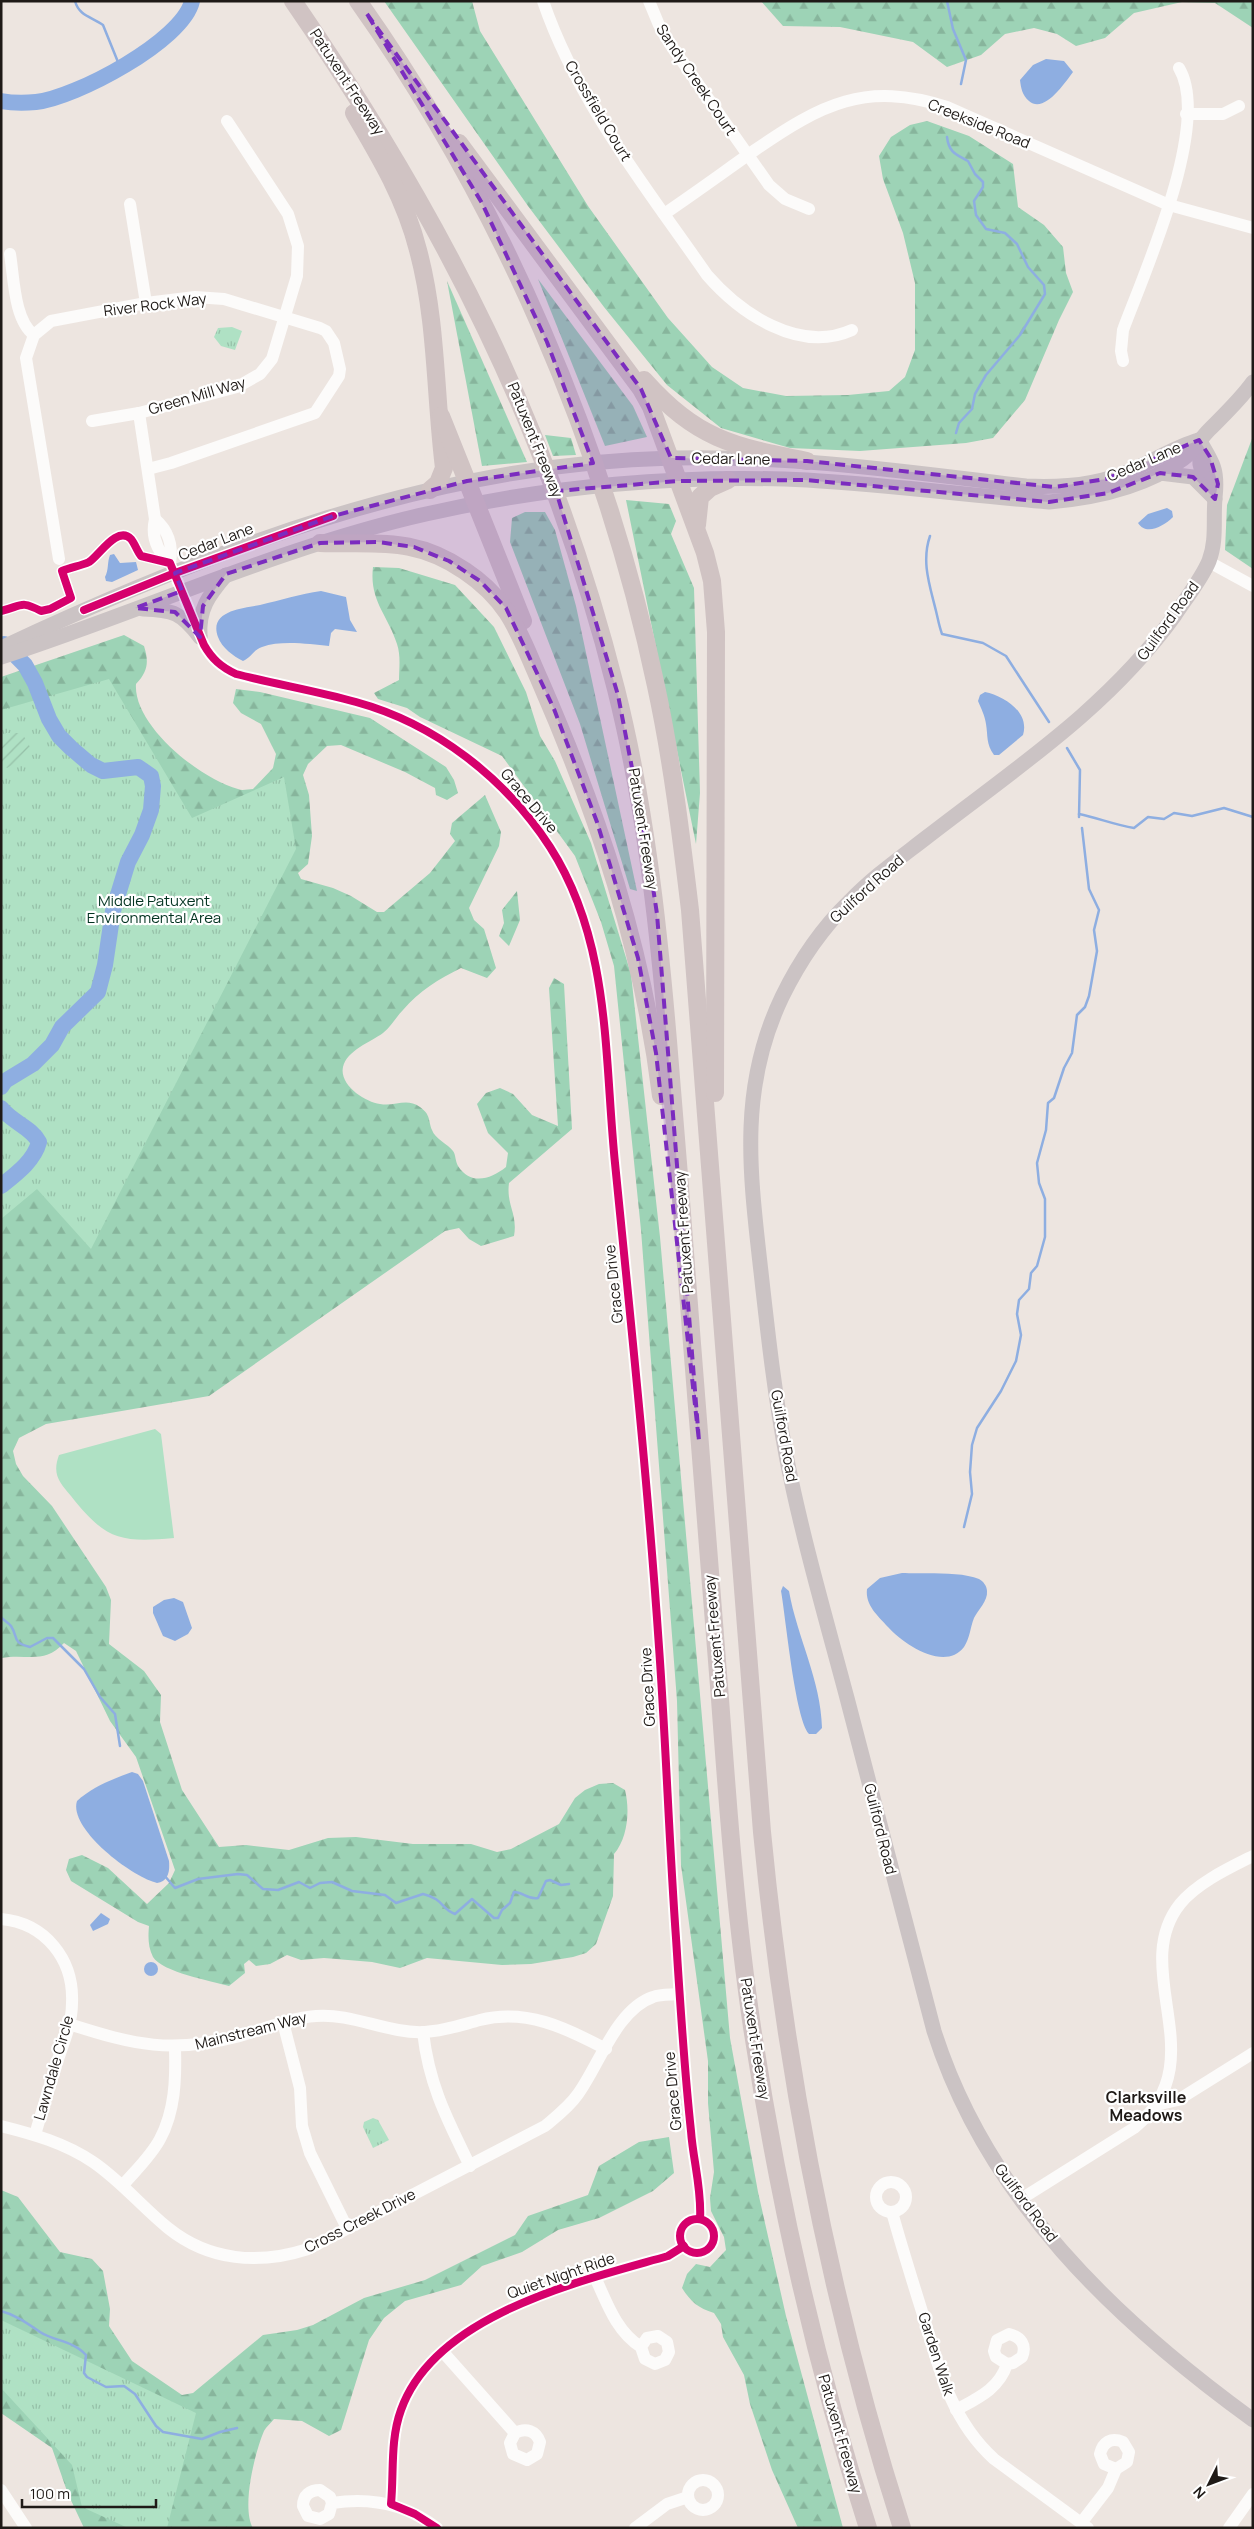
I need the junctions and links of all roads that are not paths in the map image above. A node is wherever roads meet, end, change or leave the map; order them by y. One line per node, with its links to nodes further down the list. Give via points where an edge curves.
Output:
1 (543, 1): 13 (street, Crossfield Court, via 586,98)
2 (649, 1): 9 (street, Sandy Creek Court, via 670,44)
3 (294, 4): 23 (highway, via 395,185 406,212 418,248 427,296); 50 (highway, Patuxent Freeway, via 362,104 437,231 502,360 543,456 593,605 618,695 658,924)
4 (363, 8): 17 (highway); 49 (highway, Patuxent Freeway, via 436,122 486,212 547,342 621,549 656,685 673,781 690,910)
5 (1179, 68): 7 (street, via 1186,85)
6 (1239, 106): 7 (street, via 1223,114)
7 (1186, 114): 11 (street, via 1181,167)
8 (227, 121): 18 (street, Green Mill Way, via 288,214 295,232 299,263)
9 (748, 156): 11 (street, Creekside Road, via 824,107 870,97 908,97 947,107); 12 (street, Sandy Creek Court, via 768,185 786,199); 13 (street, Creekside Road)
10 (130, 204): 16 (street)
11 (1169, 205): 14 (street, Creekside Road); 21 (street, via 1124,330 1120,351)
12 (809, 209)
13 (664, 214): 19 (street, Crossfield Court, via 712,281 737,306 753,316 784,330 817,338 830,338)
14 (1253, 228)
15 (10, 254): 20 (street, via 21,319)
16 (146, 303): 18 (street, River Rock Way, via 210,297); 20 (street, River Rock Way, via 64,318 51,322)
17 (581, 308): 27 (highway, via 652,407); 28 (highway, via 665,403 687,422 749,450)
18 (284, 317): 24 (street, Green Mill Way, via 272,359 250,381); 29 (street, River Rock Way, via 326,331 334,343 340,363 338,376 315,413)
19 (852, 330)
20 (34, 335): 39 (street, via 26,358 27,370)
21 (1123, 361)
22 (1253, 382): 26 (main road, via 1240,400)
23 (436, 405): 32 (highway); 34 (highway, via 443,472)
24 (139, 413): 25 (street, Green Mill Way); 29 (street)
25 (92, 420)
26 (1199, 440): 28 (main road, Cedar Lane, via 1106,479 1055,487); 30 (main road, Cedar Lane, via 1185,458); 35 (main road, Guilford Road, via 1210,458 1218,484)
27 (671, 458): 28 (main road, Cedar Lane); 32 (main road, Cedar Lane, via 585,464); 33 (highway)
28 (806, 461)
29 (148, 469): 42 (street, Grace Drive, via 156,519 165,527)
30 (1160, 473): 31 (main road, Cedar Lane, via 1108,493 1049,502 805,480); 35 (main road, via 1192,477)
31 (728, 480): 33 (main road, Cedar Lane); 37 (highway, via 710,488 700,498)
32 (467, 481): 34 (main road, Cedar Lane); 36 (highway); 42 (main road, via 451,493 337,523)
33 (678, 481): 36 (main road, Cedar Lane, via 609,484); 37 (highway)
34 (430, 490): 42 (main road, Cedar Lane, via 333,516)
35 (1211, 494): 40 (main road, Guilford Road, via 1216,523)
36 (476, 504): 38 (main road, Cedar Lane, via 377,526); 48 (highway, via 532,644)
37 (697, 531): 49 (highway, via 712,580 716,632)
38 (320, 543): 41 (main road, Cedar Lane); 48 (highway, via 395,543 429,552 464,570 495,596 517,625)
39 (59, 559)
40 (1208, 562): 43 (street); 65 (main road, Guilford Road, via 1165,628 1107,695 881,873 827,925 792,977 773,1018 760,1056 750,1116 750,1167 775,1382 787,1457 810,1559 942,2058 974,2129)
41 (226, 574): 42 (main road, Cedar Lane); 45 (main road, via 203,606)
42 (176, 577): 44 (main road, Cedar Lane); 45 (street, Grace Drive); 46 (main road, Cedar Lane)
43 (1253, 586)
44 (135, 608): 45 (main road, via 175,612); 47 (main road, Cedar Lane)
45 (200, 637): 53 (street, Grace Drive, via 214,660 236,674 383,711 411,723 465,756 503,789 537,829 560,864 586,925 602,1004 614,1158 633,1329 659,1644)
46 (1, 648)
47 (1, 657)
48 (554, 709): 50 (highway, via 615,874 647,1003 663,1108)
49 (718, 1266): 88 (highway, Patuxent Freeway, via 762,1832 782,2006 799,2116 830,2266 865,2409)
50 (699, 1441): 87 (highway, Patuxent Freeway, via 730,1834 752,2026 778,2179 798,2271 838,2428)
51 (1253, 1856): 60 (street, via 1190,1894 1168,1926 1163,1960 1172,2059 1164,2091)
52 (1, 1919): 55 (street, Lawndale Circle, via 18,1922 42,1933 62,1955 71,1985)
53 (680, 1994): 58 (street, Cross Creek Drive, via 653,1997 638,2005 624,2018); 67 (street, Grace Drive)
54 (282, 2022): 56 (street, Mainstream Way, via 339,2016); 57 (street, Mainstream Way, via 241,2036); 68 (street, via 300,2088 302,2126)
55 (69, 2024): 57 (street, Mainstream Way, via 124,2042); 62 (street, Lawndale Circle)
56 (423, 2032): 58 (street, Mainstream Way, via 481,2020 527,2017 566,2028); 63 (street, via 426,2059 437,2096)
57 (175, 2048): 64 (street, via 176,2074 167,2123 155,2146)
58 (606, 2049): 63 (street, Cross Creek Drive, via 579,2092 559,2115)
59 (1253, 2054): 60 (street, via 1178,2100)
60 (1156, 2105): 65 (street, via 1134,2128)
61 (1, 2126): 62 (street, Cross Creek Drive)
62 (35, 2135): 64 (street, Cross Creek Drive, via 79,2154)
63 (470, 2166): 68 (street, Cross Creek Drive)
64 (124, 2185): 68 (street, Cross Creek Drive, via 167,2227 198,2247 222,2255 273,2259 308,2249)
65 (1021, 2200): 75 (main road, Guilford Road, via 1124,2317 1170,2357)
66 (892, 2212): 74 (street, Garden Walk, via 942,2379)
67 (700, 2219): 69 (street, via 683,2226 680,2238); 69 (street, via 714,2229 712,2246 700,2253 690,2252)
68 (347, 2228)
69 (684, 2246): 70 (street, Quiet Night Ride, via 668,2256)
70 (595, 2277): 71 (street, via 620,2327); 72 (street, Quiet Night Ride, via 512,2306 471,2330)
71 (641, 2346)
72 (443, 2352): 76 (street); 82 (street, Quiet Night Ride, via 417,2380 400,2411 394,2440)
73 (1007, 2364): 74 (street, via 992,2388)
74 (956, 2410): 83 (street, Garden Walk, via 982,2448)
75 (1253, 2420)
76 (515, 2433)
77 (1116, 2469): 83 (street)
78 (1, 2490): 84 (street)
79 (1253, 2494): 89 (street)
80 (688, 2497): 86 (street, via 667,2504)
81 (332, 2503): 82 (street, via 372,2501)
82 (391, 2504): 85 (street)
83 (1084, 2525)
84 (26, 2528)
85 (436, 2528)
86 (635, 2528)
87 (868, 2528)
88 (902, 2528)
89 (1229, 2528)

